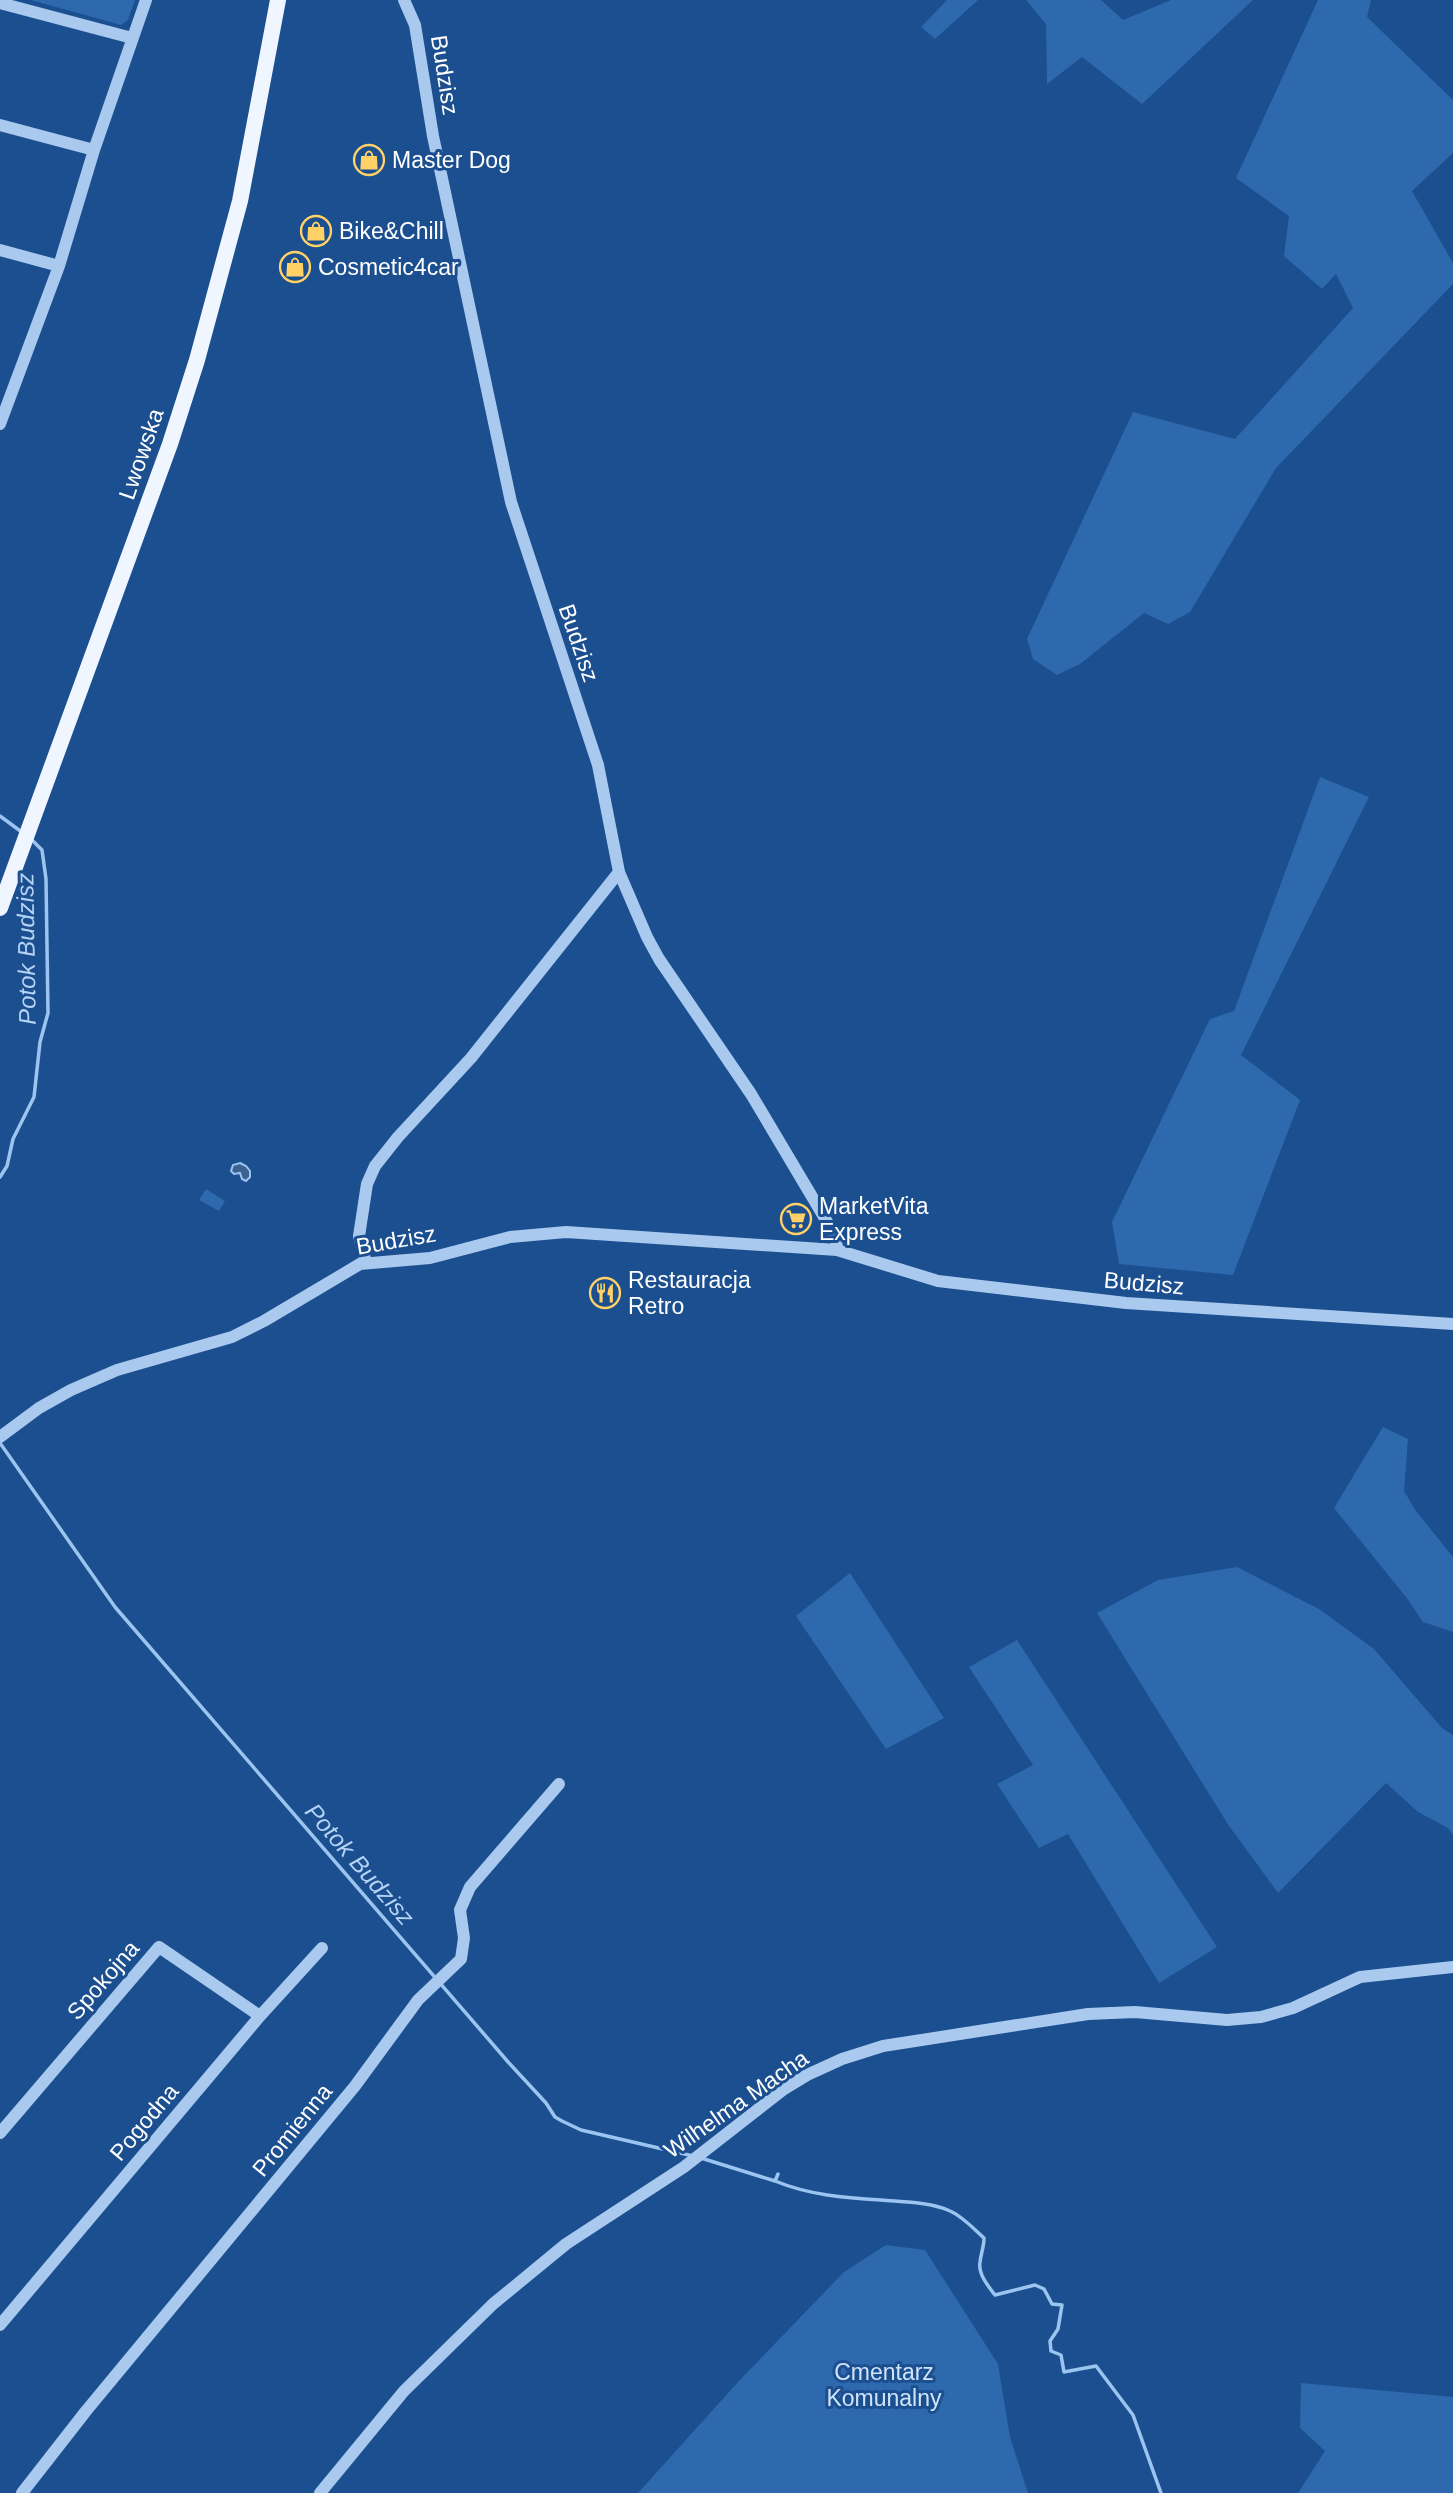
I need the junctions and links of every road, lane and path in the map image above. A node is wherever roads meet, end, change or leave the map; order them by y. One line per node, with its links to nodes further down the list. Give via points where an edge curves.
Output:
1 (146, 0): 5 (street)
2 (278, 0): 12 (main road, Lwowska, via 240,201 197,360)
3 (404, 0): 11 (street, Budzisz, via 415,25 433,136 511,502 598,765)
4 (0, 3): 5 (street)
5 (132, 38): 7 (street)
6 (0, 125): 7 (street)
7 (94, 150): 9 (street)
8 (0, 250): 9 (street)
9 (59, 266): 10 (street)
10 (0, 424)
11 (620, 872): 13 (street, Budzisz, via 659,959 780,1141 836,1237); 14 (street, via 471,1058 375,1166 367,1184 359,1236)
12 (0, 908)
13 (837, 1250): 14 (street, Budzisz, via 556,1232 510,1237 430,1258); 15 (street, Budzisz, via 915,1275 972,1286 1149,1305)
14 (366, 1263): 16 (street, Budzisz, via 232,1337 99,1377 39,1408)
15 (1453, 1324)
16 (1, 1436)
17 (559, 1784): 23 (street, Promienna, via 470,1887 460,1910 461,1959 412,2008 355,2086)
18 (322, 1948): 20 (street, Pogodna)
19 (1453, 1967): 24 (street, Wilhelma Macha, via 1360,1977 1293,2008 1261,2017 1210,2020 1112,2011 883,2046 842,2059 796,2081 697,2156 566,2244 493,2304 404,2391)
20 (260, 2016): 21 (street, Spokojna, via 159,1947); 22 (street, Pogodna)
21 (0, 2133)
22 (0, 2325)
23 (22, 2493)
24 (320, 2493)

